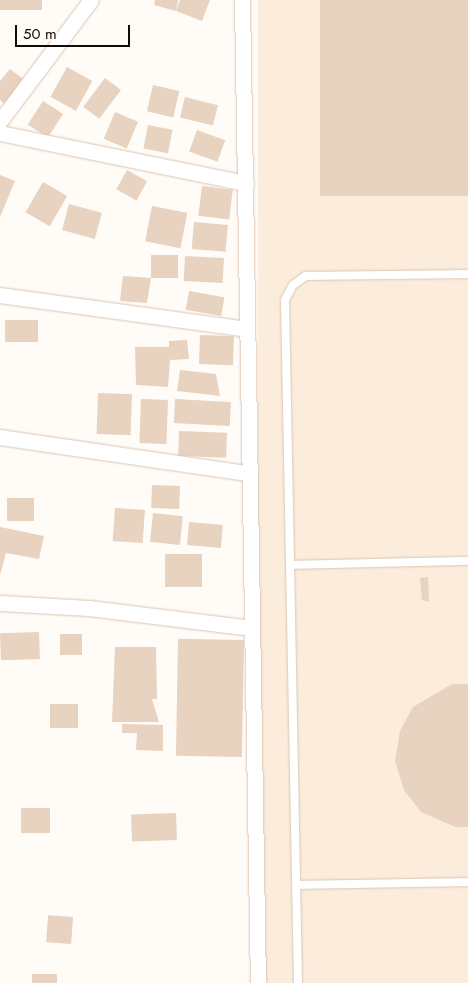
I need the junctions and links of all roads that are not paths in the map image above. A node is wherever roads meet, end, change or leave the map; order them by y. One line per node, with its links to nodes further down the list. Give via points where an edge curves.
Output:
1 (91, 0): 3 (street)
2 (242, 0): 5 (street)
3 (0, 121)
4 (0, 133): 5 (street)
5 (246, 183): 8 (street)
6 (468, 274): 12 (lane, via 306,276 289,291 285,300)
7 (0, 295): 8 (street)
8 (247, 329): 10 (street)
9 (0, 437): 10 (street)
10 (248, 473): 14 (street)
11 (468, 561): 12 (lane)
12 (290, 565): 16 (lane)
13 (0, 603): 14 (street, via 89,608)
14 (252, 628): 17 (street)
15 (468, 882): 16 (lane)
16 (297, 886): 18 (lane)
17 (258, 983)
18 (298, 983)

